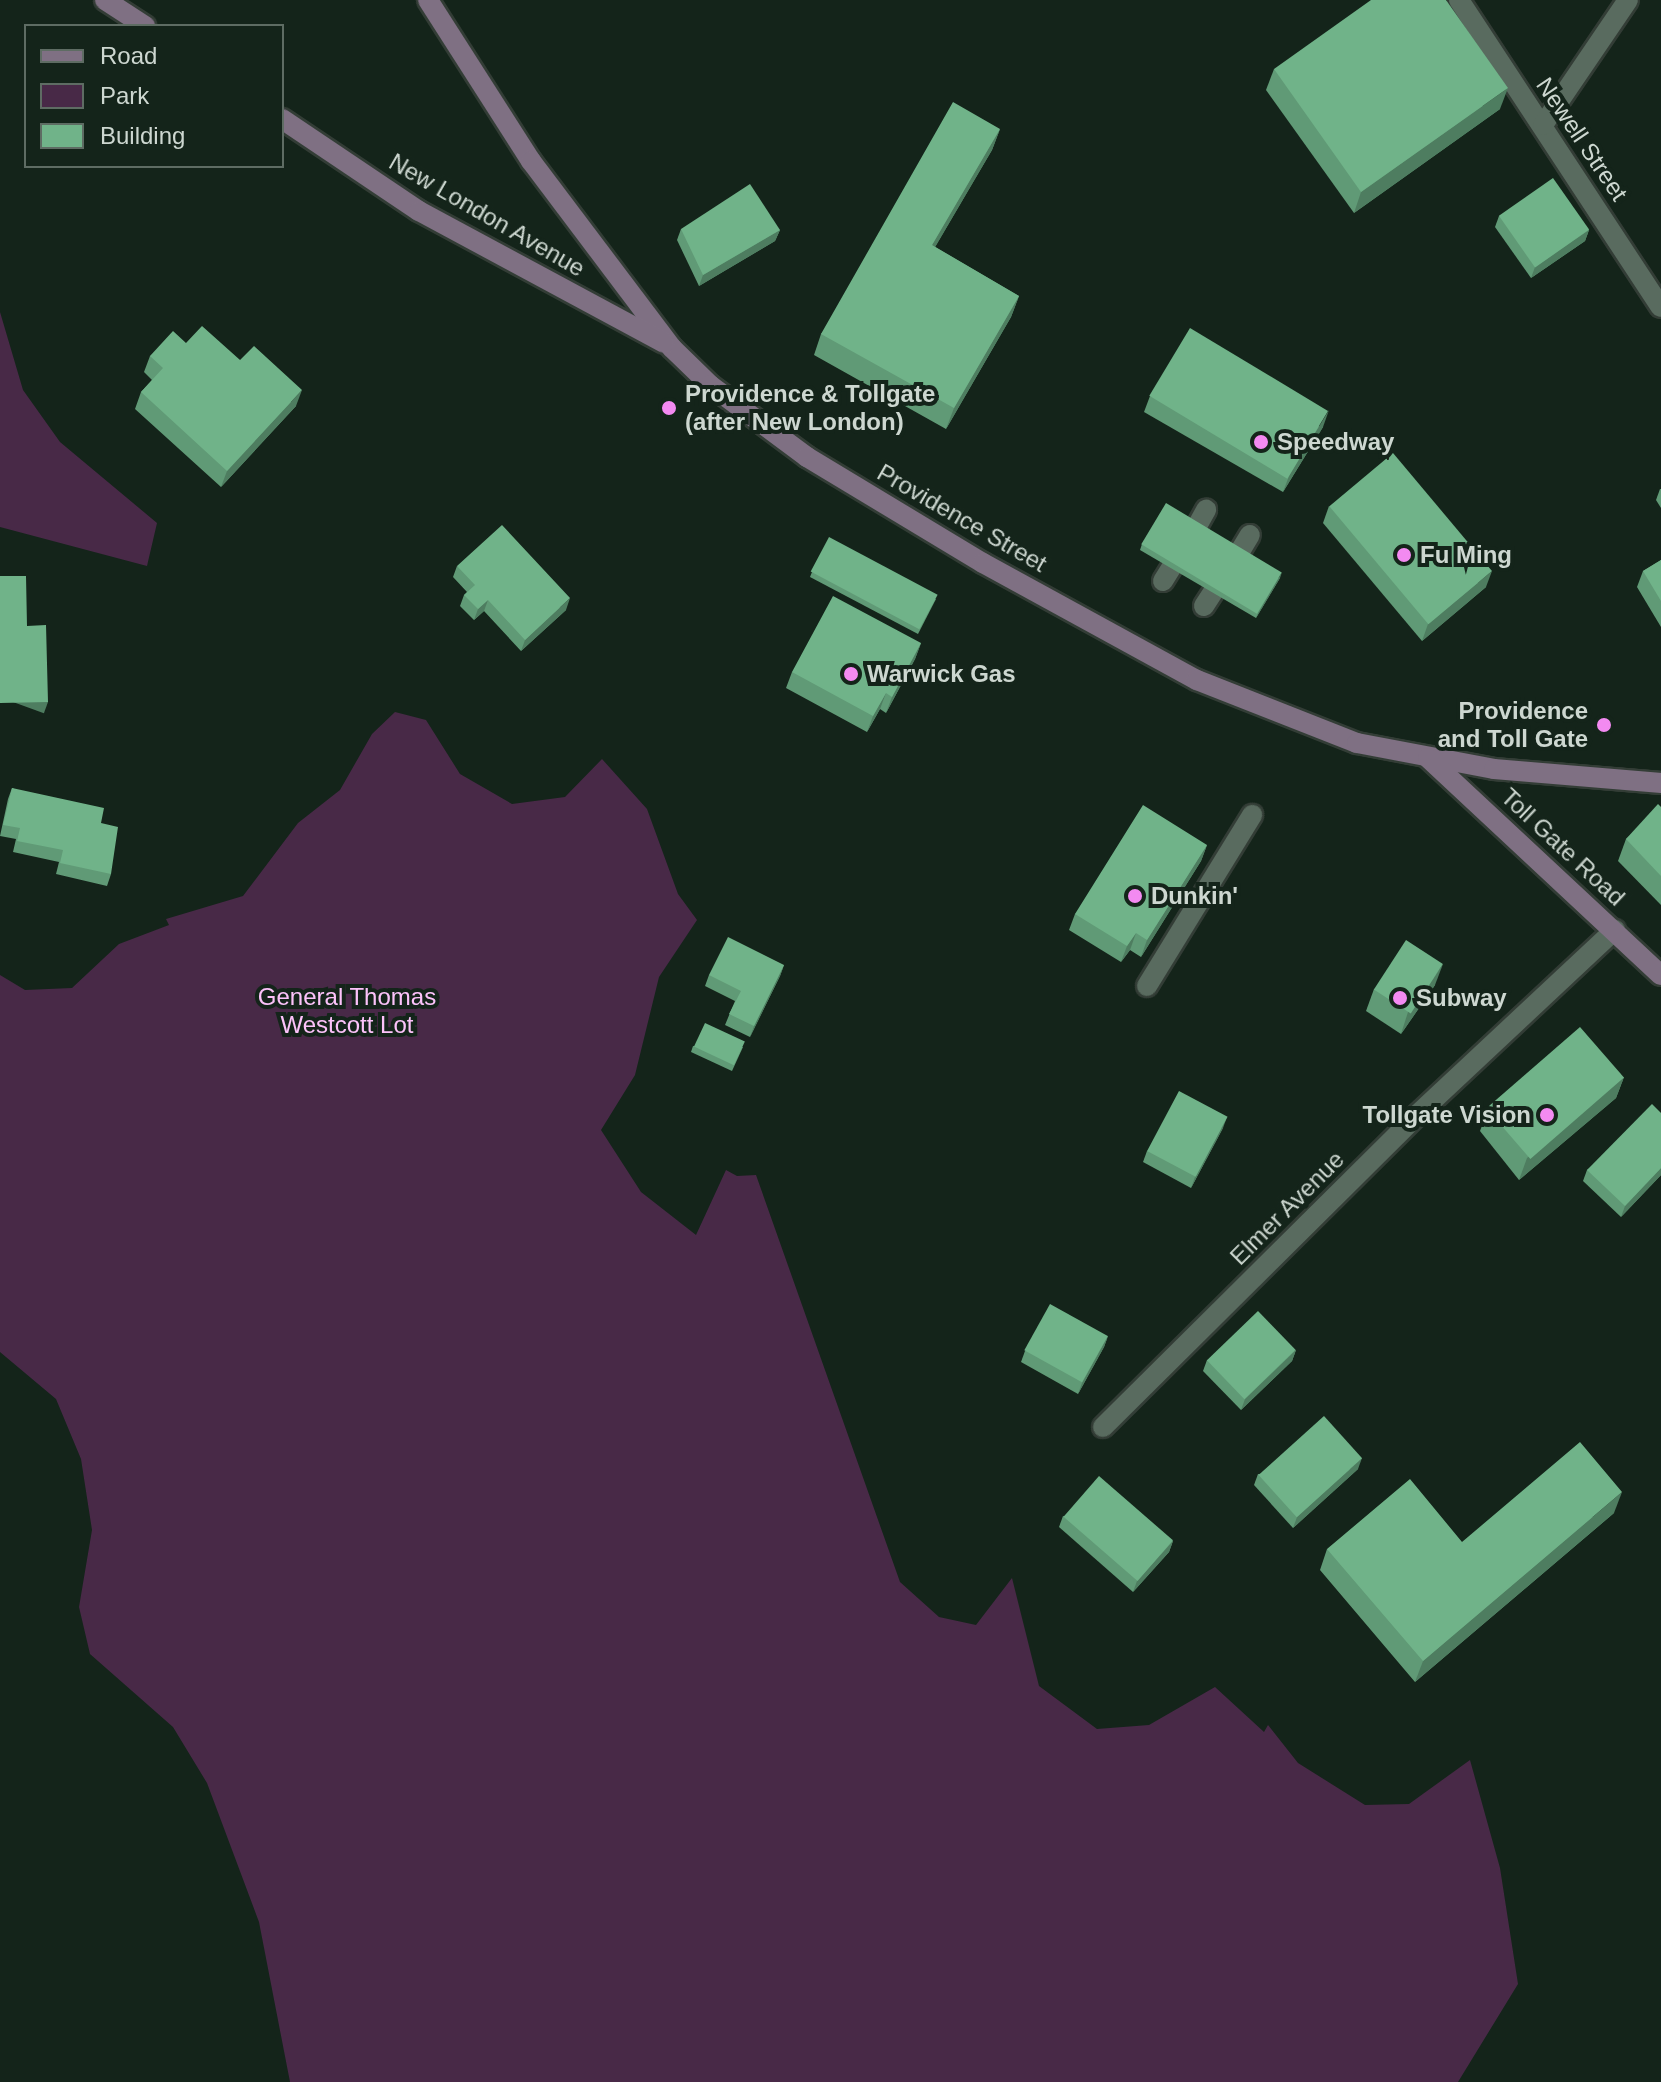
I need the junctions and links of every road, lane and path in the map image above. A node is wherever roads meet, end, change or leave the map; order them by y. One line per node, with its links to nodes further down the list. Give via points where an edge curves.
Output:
1 (105, 0): 5 (main road)
2 (428, 0): 9 (main road, Providence Street, via 531,161)
3 (1459, 0): 7 (street, Newell Street)
4 (1628, 0): 7 (street)
5 (142, 24)
6 (284, 120): 9 (main road, New London Avenue, via 419,211)
7 (1543, 125): 8 (street, Newell Street)
8 (1661, 307)
9 (672, 348): 14 (main road, Providence Street, via 710,385 807,457 983,563 1197,680 1357,743)
10 (1206, 510): 11 (street)
11 (1196, 528)
12 (1250, 535): 13 (street)
13 (1239, 553)
14 (1428, 758): 15 (main road, Providence Street); 17 (main road, Toll Gate Road)
15 (1661, 783)
16 (1252, 815): 19 (street)
17 (1615, 930): 18 (main road, Toll Gate Road); 20 (street, Elmer Avenue, via 1417,1115)
18 (1661, 975)
19 (1147, 986)
20 (1103, 1427)

